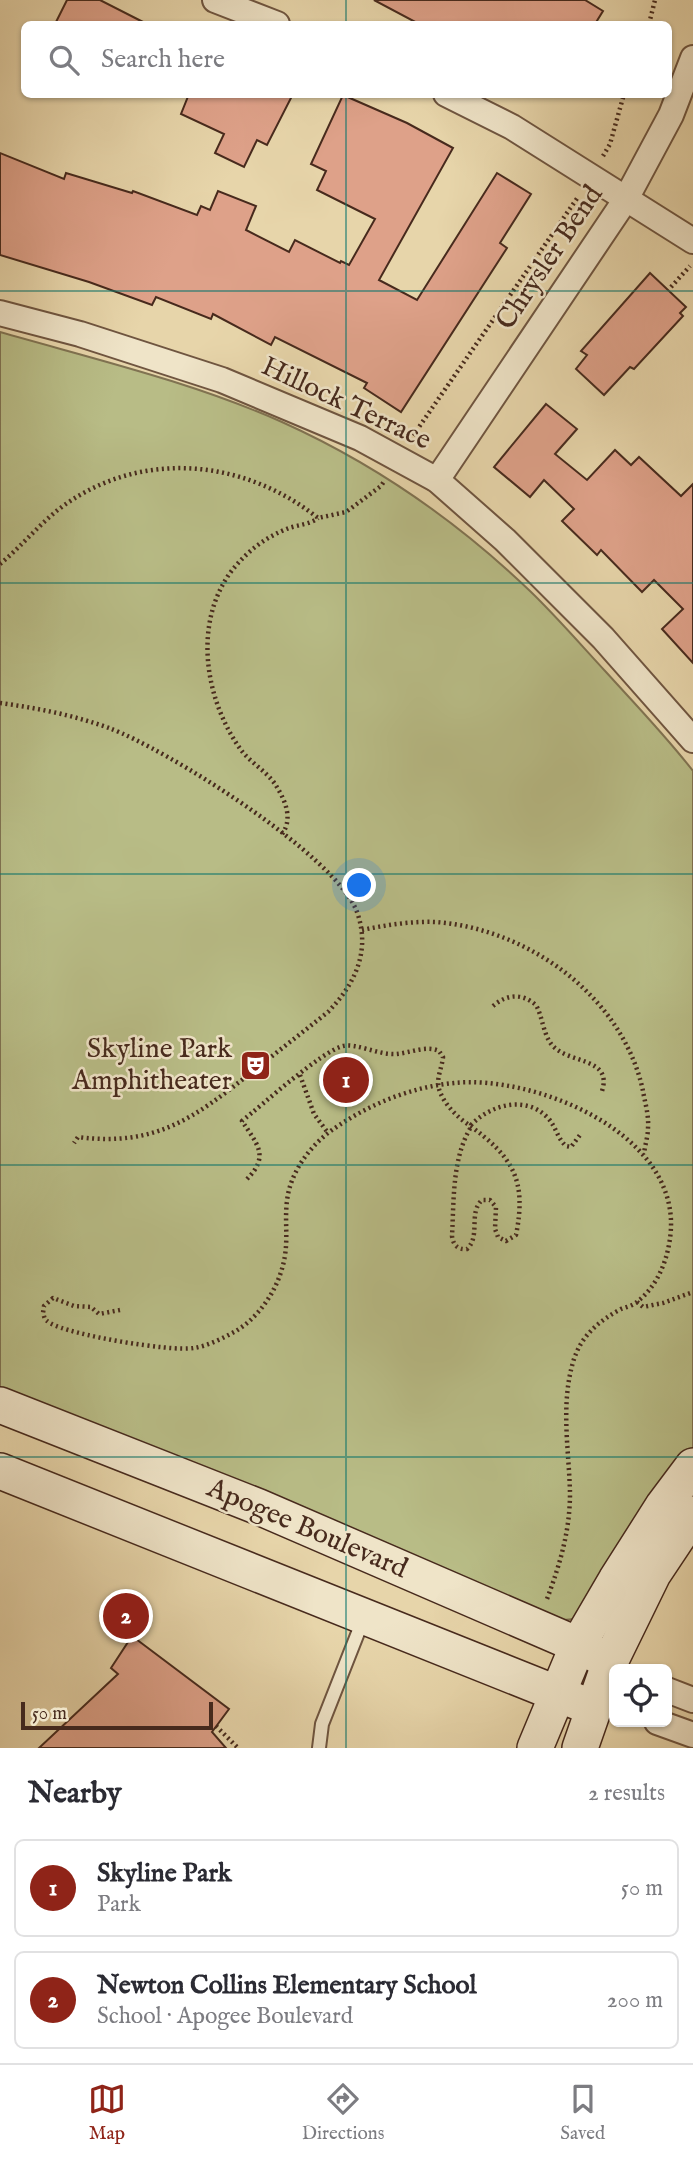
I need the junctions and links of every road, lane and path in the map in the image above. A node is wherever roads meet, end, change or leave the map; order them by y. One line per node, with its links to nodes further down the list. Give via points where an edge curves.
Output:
1 (215, 0): 3 (street)
2 (654, 0): 4 (path)
3 (269, 21)
4 (650, 21)
5 (693, 58): 10 (street, Chrysler Bend, via 671,115)
6 (454, 98): 10 (street, via 512,127)
7 (623, 98): 8 (path)
8 (602, 158)
9 (583, 189): 14 (path)
10 (626, 199): 11 (street); 15 (street, Chrysler Bend)
11 (692, 253): 12 (path)
12 (671, 287)
13 (0, 313): 15 (street, Hillock Terrace, via 222,380 360,438)
14 (411, 439)
15 (437, 480): 20 (street, Hillock Terrace, via 603,638)
16 (381, 486): 17 (path, via 346,512)
17 (318, 517): 18 (path, via 250,479 204,468 160,468 119,477 78,496); 21 (path, via 270,537 246,554 222,586 208,634 209,669 219,708 239,748 280,794 288,815)
18 (0, 564)
19 (0, 703): 21 (path, via 82,718 150,746 211,782)
20 (693, 740)
21 (282, 834): 22 (path, via 342,886)
22 (362, 930): 30 (path, via 357,972 340,1000 208,1107 150,1134 108,1140 78,1137); 31 (path, via 410,922 460,926 514,943 577,982 616,1027 640,1076 648,1121)
23 (493, 1006): 26 (path, via 514,996 536,1004 547,1039 567,1057 590,1062 600,1070)
24 (300, 1075): 25 (path, via 342,1046 380,1054 434,1048 443,1057); 28 (path, via 314,1114); 32 (path, via 242,1121 261,1158)
25 (438, 1085): 27 (path, via 454,1113); 28 (path, via 373,1105); 31 (path, via 498,1083 540,1092 595,1118)
26 (602, 1091)
27 (471, 1126): 27 (path, via 457,1161 453,1224 453,1241 464,1249 473,1242 476,1207 482,1200 490,1200 496,1207 496,1234 501,1240 512,1239 517,1229 518,1185 512,1166); 29 (path, via 497,1107 516,1105 542,1113 566,1146 572,1147)
28 (328, 1133): 35 (path, via 292,1178 285,1259 279,1278 258,1312 239,1329 195,1348 175,1349 54,1325 43,1312 53,1298 91,1307 99,1314)
29 (580, 1135)
30 (74, 1143)
31 (643, 1154): 34 (path, via 664,1185 671,1228 665,1262)
32 (247, 1179)
33 (693, 1292): 34 (path, via 651,1306)
34 (637, 1302): 40 (path, via 598,1323 574,1358 566,1419 569,1512 562,1556)
35 (120, 1311)
36 (0, 1405): 42 (street, Apogee Boulevard, via 259,1507)
37 (693, 1466): 42 (street, via 615,1580)
38 (0, 1471): 41 (street, Apogee Boulevard)
39 (693, 1514): 44 (street, via 653,1574)
40 (545, 1603)
41 (365, 1617): 46 (street, Apogee Boulevard); 54 (lane, via 321,1724)
42 (578, 1646): 43 (street, Apogee Boulevard); 46 (street)
43 (613, 1664)
44 (618, 1664)
45 (672, 1692): 48 (street)
46 (558, 1693): 49 (street, Apogee Boulevard); 55 (street)
47 (609, 1693): 49 (street)
48 (693, 1700)
49 (604, 1710): 56 (street)
50 (216, 1726): 53 (path)
51 (671, 1727): 52 (street)
52 (693, 1735)
53 (238, 1748)
54 (319, 1748)
55 (535, 1748)
56 (580, 1748)

